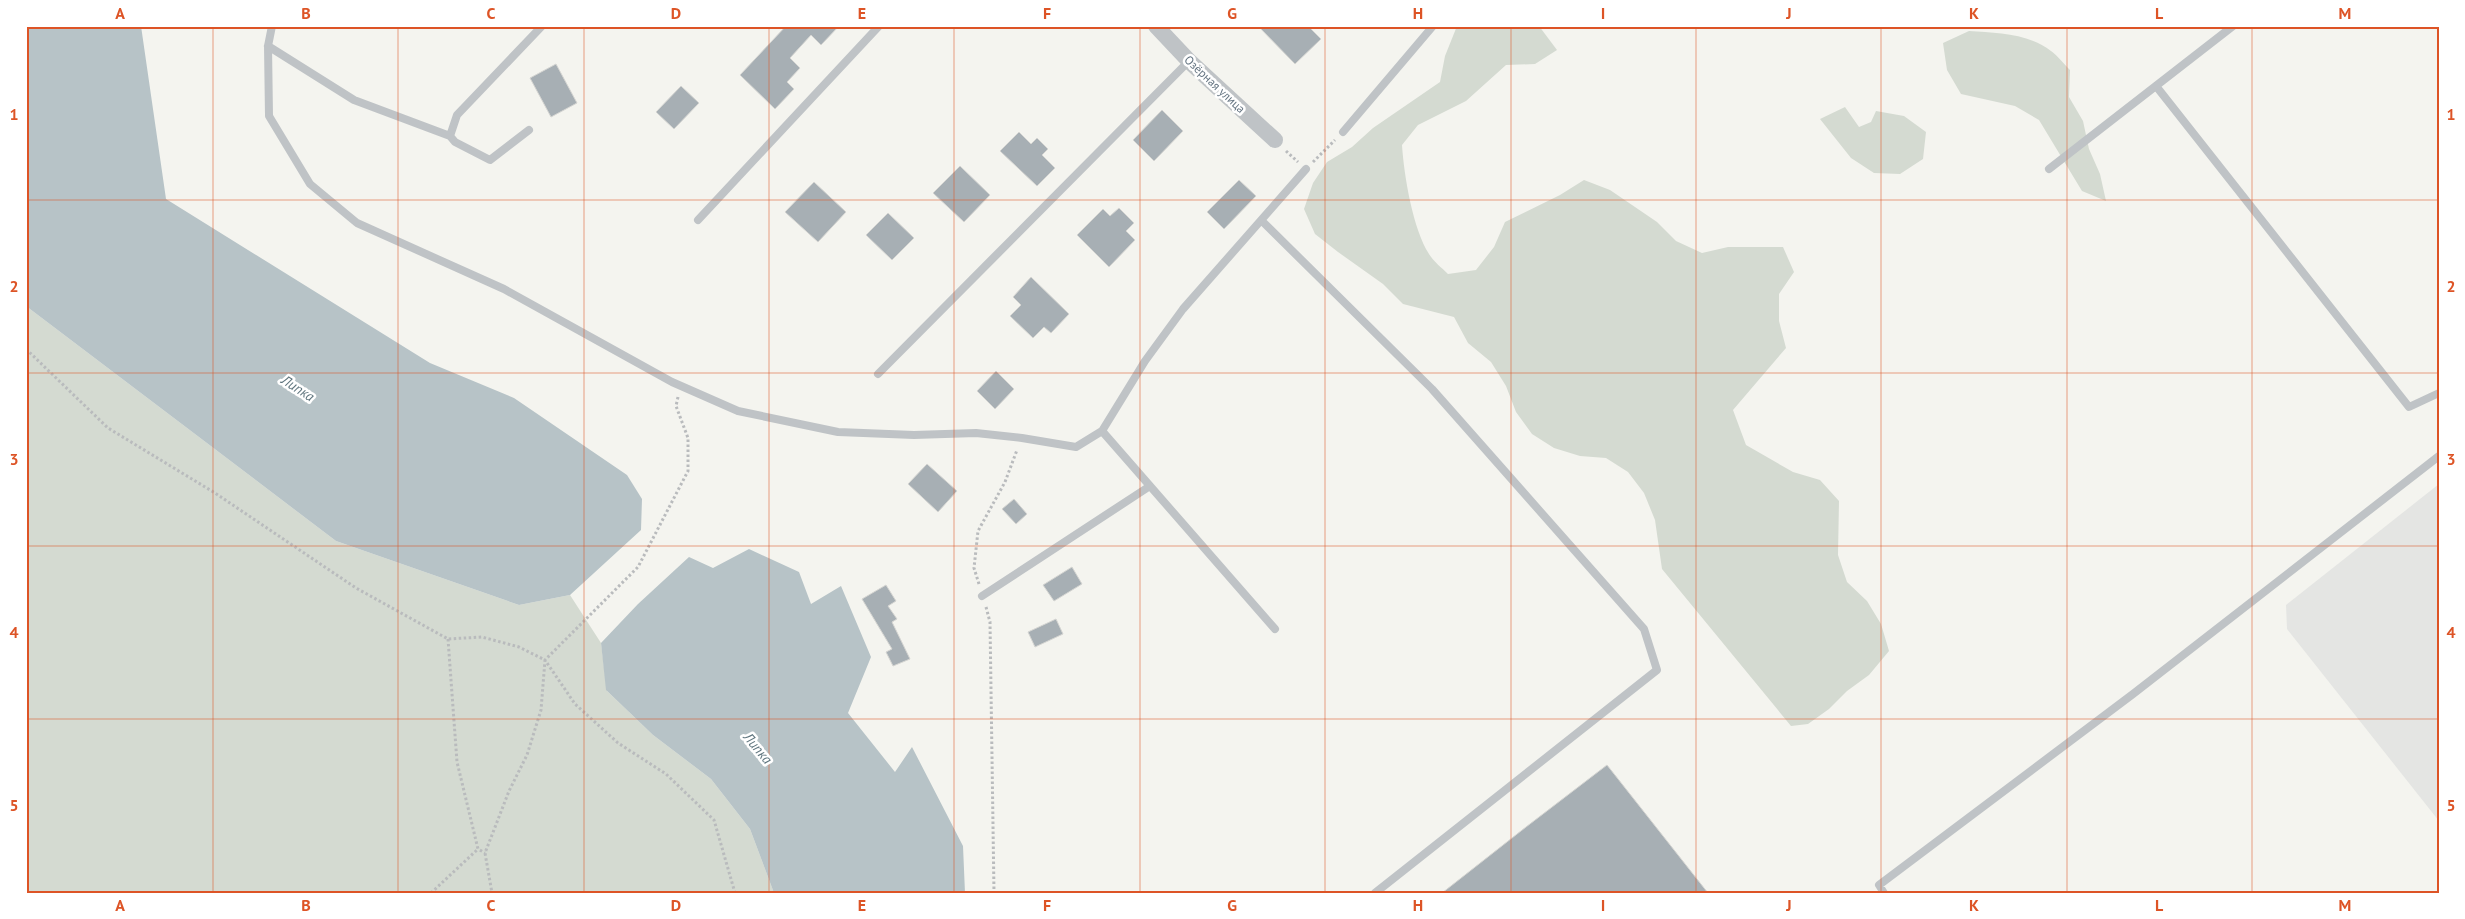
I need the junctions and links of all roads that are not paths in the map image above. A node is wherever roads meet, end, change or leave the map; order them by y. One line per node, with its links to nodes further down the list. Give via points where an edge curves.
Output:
1 (272, 26): 7 (lane)
2 (542, 26): 12 (lane, via 457,115)
3 (879, 26): 16 (lane)
4 (1156, 26): 8 (street, Озёрная улица)
5 (1433, 26): 11 (lane)
6 (2232, 26): 9 (lane)
7 (268, 46): 12 (lane, via 354,100); 20 (lane, via 269,116 310,184 357,223 504,289 681,387 738,411 838,432 976,433 1076,447)
8 (1189, 61): 13 (street, Озёрная улица); 18 (lane)
9 (2156, 86): 14 (lane); 19 (lane, via 2409,407)
10 (529, 130): 12 (lane, via 490,160 455,142)
11 (1343, 132)
12 (450, 136)
13 (1275, 140)
14 (2049, 169)
15 (1306, 170): 17 (lane)
16 (698, 220)
17 (1262, 221): 20 (lane, via 1183,309 1145,361); 25 (lane, via 1432,389 1625,607 1644,629 1657,670)
18 (878, 374)
19 (2439, 393)
20 (1102, 431): 22 (lane)
21 (2439, 456): 26 (lane, via 2133,694 1879,885)
22 (1150, 486): 23 (lane); 24 (lane)
23 (982, 596)
24 (1276, 629)
25 (1375, 893)
26 (1884, 893)

